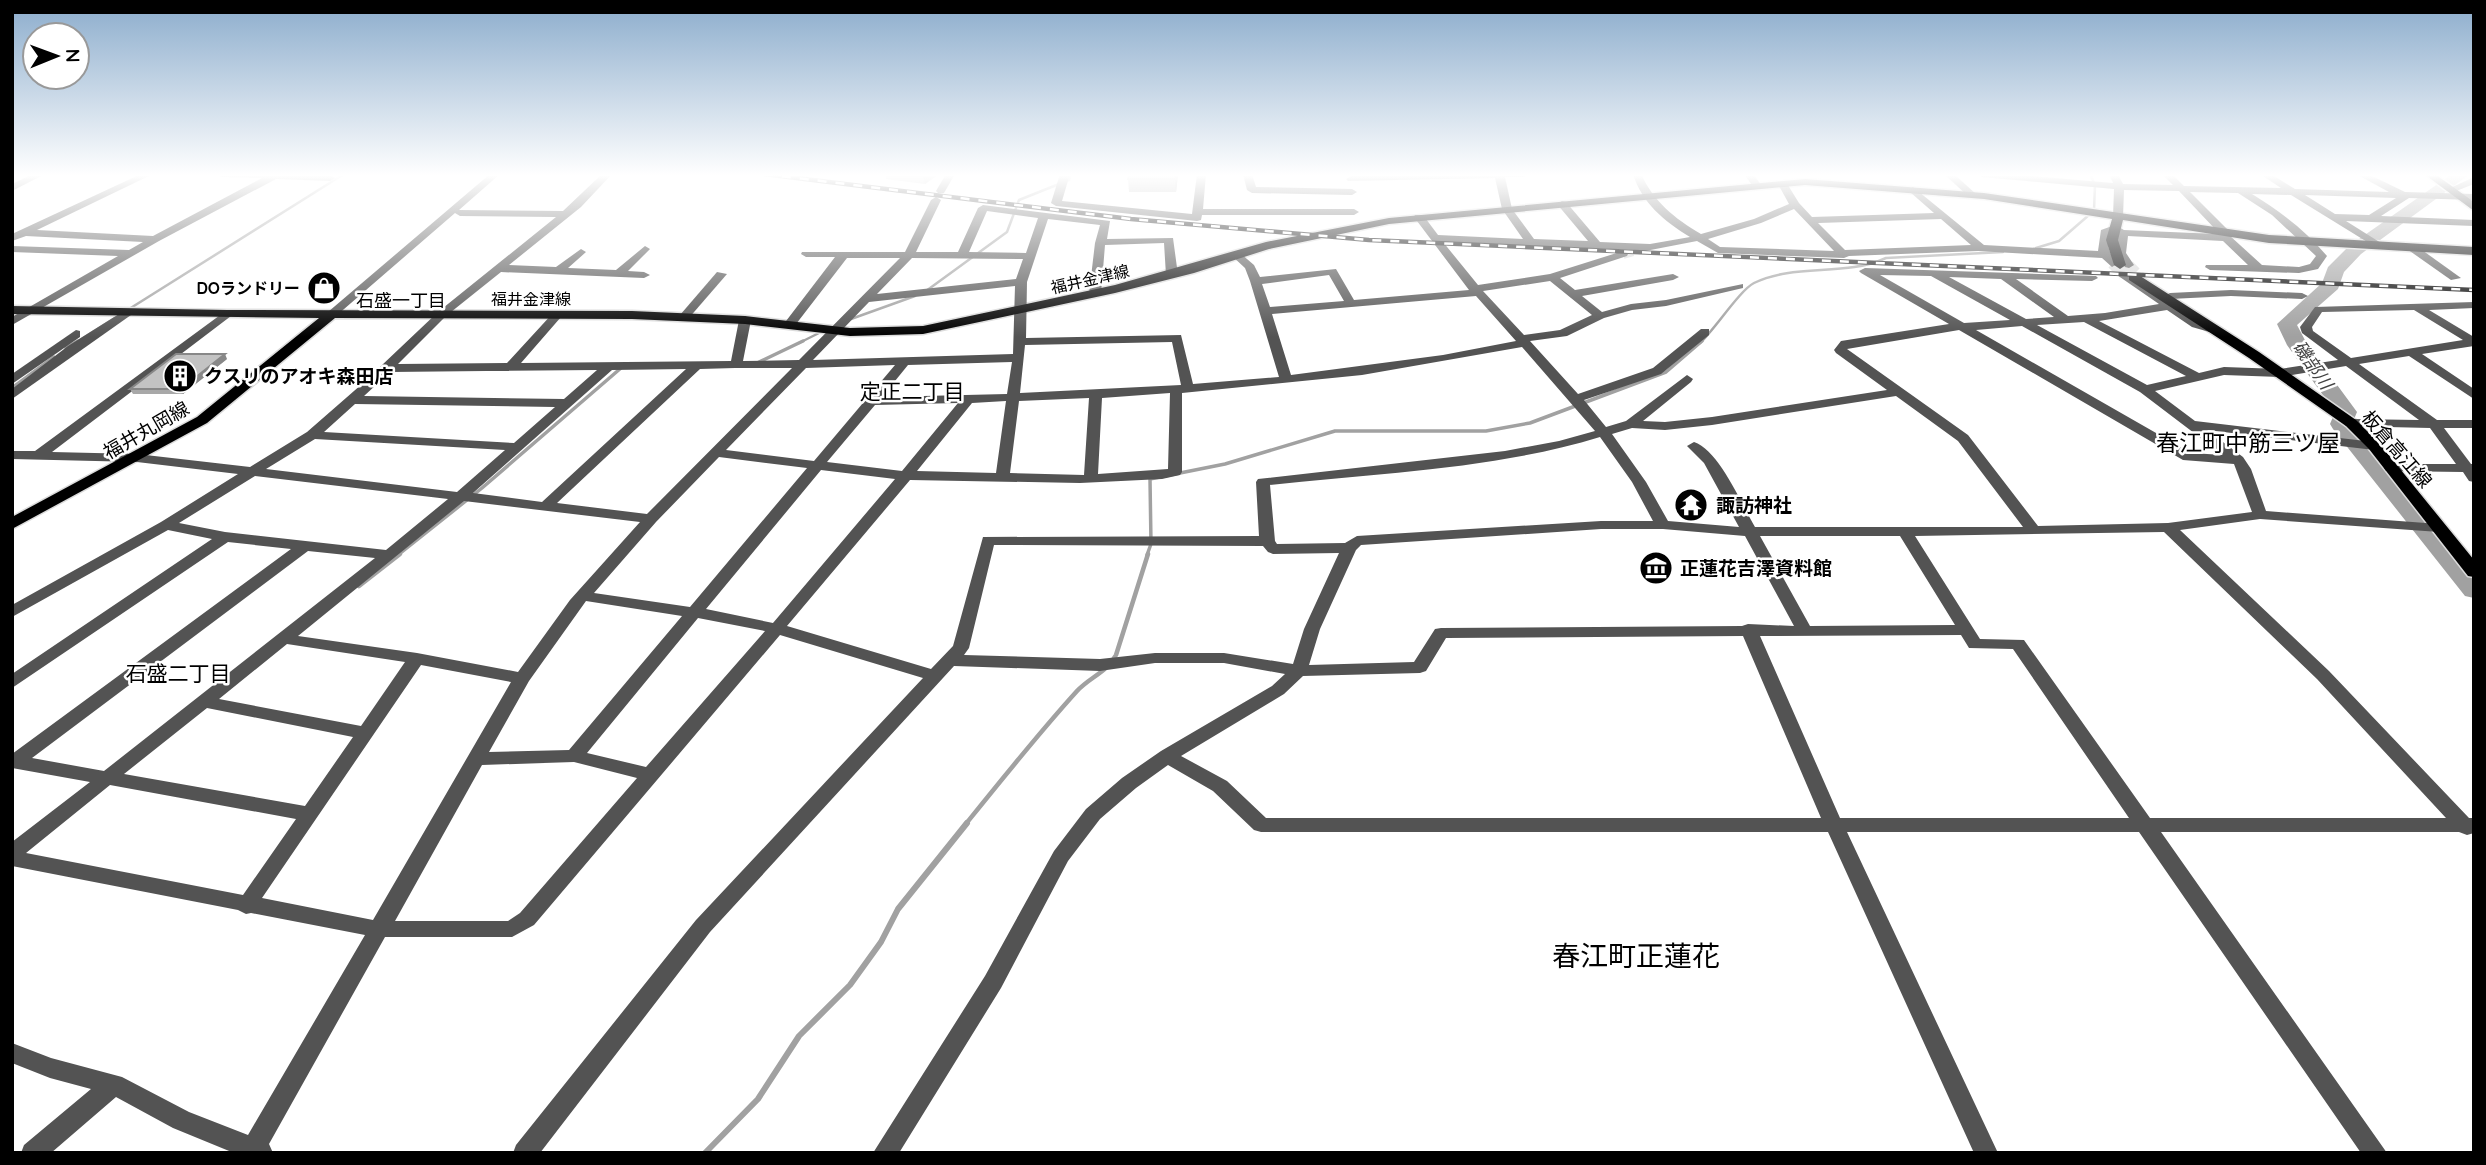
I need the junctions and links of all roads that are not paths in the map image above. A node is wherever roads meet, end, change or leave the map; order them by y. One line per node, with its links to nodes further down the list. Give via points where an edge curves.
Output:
1 (34, 228): 25 (street)
2 (175, 228): 29 (street)
3 (429, 228): 85 (street)
4 (547, 228): 52 (street)
5 (922, 228): 48 (street)
6 (974, 228): 49 (street)
7 (1040, 228): 50 (street)
8 (1105, 228): 61 (street, via 1101,242 1170,240)
9 (1349, 228): 47 (main road, 福井金津線)
10 (1427, 228): 28 (street)
11 (1521, 228): 32 (street)
12 (1583, 228): 34 (street)
13 (1683, 228): 30 (street)
14 (1737, 228): 30 (street)
15 (1818, 228): 43 (street)
16 (1957, 228): 41 (street)
17 (2111, 228): 53 (street, via 2106,230 2102,246)
18 (2117, 228): 53 (main road, via 2112,247)
19 (2149, 228): 26 (main road, 福井金津線)
20 (2219, 228): 26 (street)
21 (2293, 228): 31 (street)
22 (2350, 228): 24 (street)
23 (2360, 228): 24 (street)
24 (2355, 232): 35 (street)
25 (24, 233): 27 (street); 29 (street)
26 (2224, 234): 31 (main road, 福井金津線); 54 (street)
27 (12, 238)
28 (1433, 238): 32 (street); 69 (street)
29 (155, 239): 42 (street)
30 (1699, 240): 34 (street, via 1644,248); 43 (street, via 1718,250)
31 (2307, 241): 35 (main road, 福井金津線); 54 (street, via 2322,256 2314,267)
32 (1531, 242): 34 (street)
33 (1100, 243): 70 (street)
34 (1597, 245)
35 (2377, 246): 36 (main road, 福井金津線)
36 (2411, 247): 39 (main road, 福井金津線); 65 (street)
37 (12, 249): 42 (street)
38 (645, 249): 57 (street)
39 (2474, 251)
40 (581, 252): 55 (street)
41 (1985, 252): 43 (street); 53 (street)
42 (130, 253): 79 (street)
43 (1842, 253)
44 (806, 254): 46 (street)
45 (1623, 254): 62 (street)
46 (843, 255): 48 (street); 95 (street)
47 (1236, 255): 61 (main road, 福井金津線); 66 (street, via 1250,267)
48 (908, 256): 49 (street); 73 (street)
49 (962, 256): 50 (street)
50 (1030, 256): 67 (street)
51 (2210, 267): 54 (street)
52 (496, 268): 55 (street); 86 (street)
53 (2123, 268): 74 (street); 97 (main road, 板倉高江線)
54 (2259, 269)
55 (558, 271): 57 (street)
56 (1930, 271): 59 (street); 94 (street); 96 (street, via 1865,271)
57 (618, 274): 60 (street)
58 (720, 274): 89 (street)
59 (2002, 274): 64 (street); 92 (street)
60 (643, 275)
61 (1172, 275): 70 (main road, 福井金津線)
62 (1552, 277): 69 (street); 71 (street)
63 (1673, 277): 71 (street)
64 (2092, 278)
65 (2455, 278)
66 (1256, 281): 75 (street, via 1332,271); 81 (street)
67 (1021, 282): 73 (street); 80 (street)
68 (1739, 286): 88 (street)
69 (1476, 291): 75 (street); 100 (street)
70 (1095, 294): 80 (main road, 福井金津線)
71 (1573, 294): 88 (street)
72 (2302, 296): 74 (street, via 2231,293)
73 (867, 299): 98 (street)
74 (2170, 301): 90 (street); 97 (street, via 2196,324)
75 (1351, 304): 81 (street)
76 (2474, 305): 77 (street)
77 (2417, 307): 102 (street); 106 (street, via 2319,309 2306,327 2308,333)
78 (12, 310): 79 (main road)
79 (32, 310): 82 (main road); 93 (street)
80 (1018, 311): 98 (main road, 福井金津線, via 923,330); 101 (street)
81 (1268, 311): 117 (street)
82 (109, 313): 83 (main road); 116 (street)
83 (127, 313): 84 (main road); 122 (street)
84 (227, 314): 85 (main road); 142 (street)
85 (332, 314): 86 (main road, 福井金津線); 143 (main road, 福井丸岡線, via 232,398)
86 (442, 314): 87 (main road, 福井金津線); 112 (street)
87 (556, 315): 89 (main road, 福井金津線); 107 (street)
88 (1600, 316): 100 (street, via 1563,333)
89 (684, 317): 91 (main road, 福井金津線)
90 (2085, 318): 92 (street); 114 (street)
91 (745, 320): 95 (main road, 福井金津線); 109 (street)
92 (2066, 320): 94 (street)
93 (12, 322)
94 (2025, 323): 96 (street); 119 (street)
95 (789, 325): 98 (main road, 福井金津線)
96 (1962, 327): 120 (street, via 1840,346); 144 (street, via 2188,457)
97 (2213, 329): 113 (main road, 板倉高江線)
98 (837, 331): 110 (street)
99 (1705, 332): 126 (street, via 1657,371)
100 (1522, 341): 117 (street, via 1447,360); 126 (street)
101 (1019, 342): 104 (street); 118 (street, via 1177,338)
102 (2474, 342): 103 (street)
103 (2410, 351): 106 (street); 123 (street)
104 (1019, 358): 105 (street); 124 (street)
105 (904, 362): 110 (street); 128 (street)
106 (2350, 362): 113 (street); 133 (street)
107 (512, 365): 111 (street); 112 (street)
108 (697, 365): 109 (street); 111 (street); 153 (street)
109 (736, 365): 110 (street)
110 (802, 365): 140 (street)
111 (609, 366): 129 (street)
112 (387, 368): 127 (street)
113 (2280, 373): 114 (street, via 2224,371); 130 (main road, 板倉高江線)
114 (2197, 377): 119 (street)
115 (1688, 379): 131 (street)
116 (12, 380)
117 (1286, 380): 118 (street)
118 (1182, 389): 121 (street); 151 (street, via 1175,472)
119 (2145, 389): 132 (street)
120 (1897, 392): 131 (street, via 1712,421); 162 (street, via 1963,438)
121 (1096, 394): 124 (street); 151 (street)
122 (12, 395)
123 (2474, 395)
124 (1012, 398): 125 (street); 150 (street)
125 (968, 399): 128 (street); 149 (street)
126 (1575, 399): 135 (street)
127 (353, 400): 129 (street); 136 (street)
128 (870, 401): 145 (street)
129 (567, 403): 139 (street)
130 (2351, 423): 133 (street); 138 (main road, 板倉高江線)
131 (1631, 424): 135 (street)
132 (2190, 424): 138 (street); 144 (street)
133 (2434, 424): 134 (street); 147 (street)
134 (2474, 424)
135 (1603, 431): 158 (street, via 1648,492); 165 (street, via 1561,445 1505,455 1263,482)
136 (312, 435): 139 (street); 148 (street)
137 (1694, 446): 163 (street, via 1710,461)
138 (2374, 446): 146 (main road, 板倉高江線)
139 (518, 447): 152 (street)
140 (717, 453): 145 (street); 155 (street)
141 (12, 455): 142 (street)
142 (38, 456): 143 (street)
143 (137, 458): 148 (street); 156 (main road, 福井丸岡線)
144 (2238, 460): 154 (street)
145 (815, 466): 149 (street); 172 (street)
146 (2391, 468): 147 (street); 160 (main road, 板倉高江線)
147 (2471, 471)
148 (252, 474): 152 (street); 157 (street)
149 (907, 475): 150 (street); 173 (street)
150 (1002, 477): 151 (street)
151 (1091, 478)
152 (460, 498): 153 (street); 168 (street)
153 (545, 507): 155 (street)
154 (2260, 515): 159 (street); 160 (street)
155 (651, 519): 170 (street)
156 (12, 524)
157 (166, 525): 164 (street); 171 (street)
158 (1663, 525): 163 (street); 167 (street, via 1366,539)
159 (2168, 527): 162 (street); 195 (street, via 2323,675)
160 (2440, 528): 169 (main road, 板倉高江線)
161 (1904, 530): 162 (street); 163 (street); 176 (street)
162 (2034, 531)
163 (1749, 532): 175 (street)
164 (225, 537): 166 (street); 183 (street)
165 (1267, 541): 167 (street, via 1273,549); 179 (street, via 988,540 961,648)
166 (305, 546): 168 (street); 189 (street)
167 (1349, 548): 180 (street, via 1312,629)
168 (389, 555): 177 (street)
169 (2473, 571)
170 (583, 596): 172 (street); 182 (street)
171 (12, 612)
172 (692, 612): 173 (street); 186 (street)
173 (778, 629): 181 (street); 190 (street)
174 (1748, 629): 175 (street); 180 (street, via 1441,634 1420,667); 193 (street)
175 (1804, 629): 176 (street)
176 (1966, 630): 194 (street, via 1975,643 2018,644)
177 (285, 639): 178 (street); 184 (street)
178 (417, 659): 182 (street); 185 (street)
179 (950, 660): 180 (street, via 1100,665 1155,658 1224,658); 181 (street)
180 (1299, 671): 187 (street, via 1278,690)
181 (934, 676): 203 (street, via 703,926)
182 (522, 679): 188 (street)
183 (12, 682)
184 (206, 702): 185 (street); 191 (street)
185 (365, 733): 192 (street)
186 (574, 756): 188 (street); 190 (street)
187 (1167, 756): 193 (street, via 1220,786 1261,825); 204 (street, via 1093,814 1061,856 993,982)
188 (477, 759): 198 (street)
189 (13, 761): 191 (street)
190 (648, 774): 198 (street, via 527,919 512,929)
191 (108, 779): 192 (street); 196 (street)
192 (309, 814): 197 (street)
193 (1834, 825): 194 (street); 205 (street)
194 (2147, 825): 195 (street); 206 (street)
195 (2471, 828)
196 (12, 855): 197 (street)
197 (246, 906): 198 (street)
198 (378, 929): 201 (street)
199 (12, 1053): 200 (street)
200 (114, 1084): 201 (street, via 181,1120); 202 (street)
201 (256, 1151)
202 (33, 1153)
203 (525, 1153)
204 (885, 1153)
205 (1986, 1153)
206 (2375, 1153)

